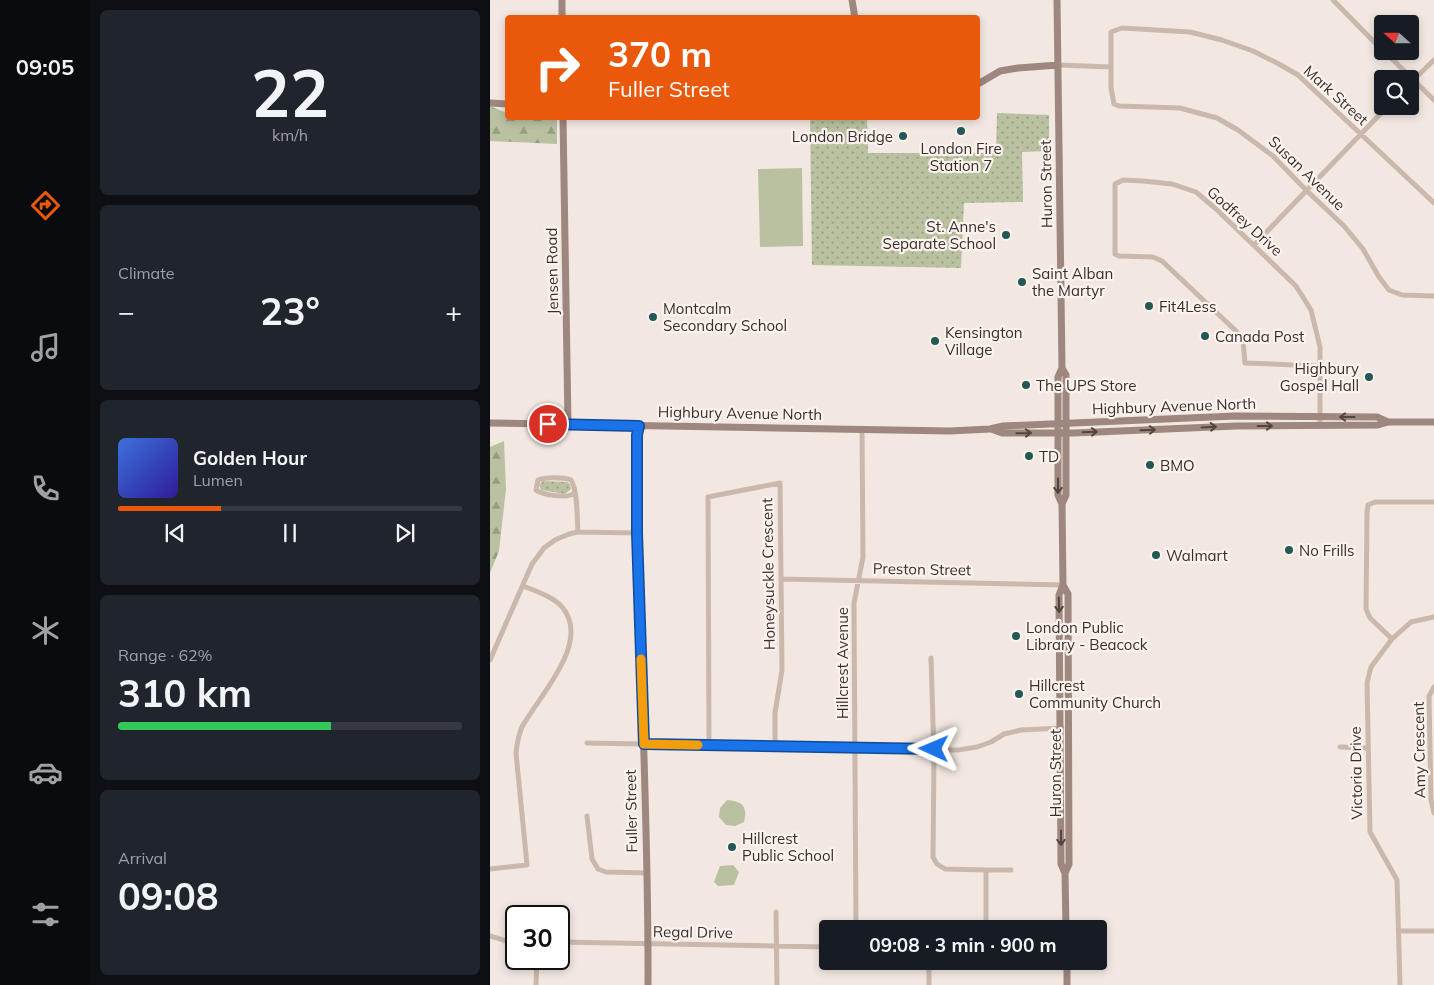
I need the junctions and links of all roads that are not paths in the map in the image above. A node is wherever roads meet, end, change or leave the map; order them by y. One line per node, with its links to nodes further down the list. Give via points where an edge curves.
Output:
1 (562, 0): 5 (main road)
2 (852, 0): 6 (main road)
3 (1057, 0): 10 (main road, Huron Street)
4 (1334, 1): 7 (street)
5 (562, 15)
6 (854, 15)
7 (1374, 42)
8 (1391, 60): 12 (street)
9 (1434, 60): 13 (street)
10 (1058, 66): 11 (street); 14 (main road, via 1000,71); 27 (main road, Huron Street)
11 (1111, 66): 21 (street, Mark Street, via 1112,32 1115,29 1190,32 1222,40 1253,51 1298,75); 22 (street, Susan Avenue, via 1114,104 1180,108 1217,118 1259,144)
12 (1401, 70)
13 (1419, 74)
14 (980, 83)
15 (1419, 88): 16 (street)
16 (1434, 100)
17 (490, 104): 18 (main road)
18 (505, 104)
19 (1379, 115): 21 (street)
20 (563, 120): 32 (main road, Jensen Road)
21 (1361, 134): 22 (street); 23 (street, Mark Street)
22 (1306, 190): 24 (street); 25 (street, Susan Avenue, via 1344,226 1389,290 1402,295)
23 (1434, 203)
24 (1254, 245): 26 (street, Godfrey Drive, via 1296,286 1311,310 1320,347); 26 (street, Godfrey Drive, via 1196,192 1172,184 1143,181 1123,180 1115,184 1115,254 1153,257 1162,261 1236,331 1243,342 1245,363)
25 (1434, 296)
26 (1319, 366): 28 (street, Godfrey Drive)
27 (1062, 368): 31 (main road, Huron Street, via 1066,375); 35 (main road, Huron Street, via 1058,377)
28 (1320, 421): 29 (main road, Highbury Avenue North, via 1377,417 1388,422); 31 (main road, Highbury Avenue North, via 1235,416); 36 (main road, Highbury Avenue North, one-way to 28)
29 (1434, 422)
30 (490, 423): 32 (main road, Highbury Avenue North)
31 (1067, 423): 35 (main road, Highbury Avenue North); 36 (main road, Huron Street)
32 (568, 424): 33 (main road, Highbury Avenue North)
33 (639, 426): 34 (main road, Highbury Avenue North); 41 (main road, Fuller Street)
34 (862, 428): 35 (main road, Highbury Avenue North, via 950,431 1003,426); 43 (street, Hillcrest Avenue, via 863,557)
35 (1058, 428): 36 (main road, Highbury Avenue North); 39 (main road, Huron Street, one-way to 39, via 1058,495)
36 (1066, 433): 39 (main road, Huron Street, via 1066,495)
37 (574, 493): 37 (street, via 573,482 569,479 543,478 536,485 540,493 567,497); 40 (street)
38 (1434, 502): 47 (street, via 1375,502 1368,505 1366,609 1370,618)
39 (1062, 504): 44 (main road, Huron Street)
40 (578, 532): 41 (street); 45 (street, via 555,540 544,548 532,564)
41 (637, 533): 54 (main road, Fuller Street)
42 (781, 579): 43 (street, Preston Street); 55 (street, Honeysuckle Crescent, via 780,483 708,497); 56 (street, Honeysuckle Crescent, via 782,670)
43 (858, 581): 44 (street, Preston Street); 58 (street, Hillcrest Avenue, via 854,603)
44 (1062, 585): 51 (main road, Huron Street, one-way to 51, via 1059,594); 52 (main road, Huron Street, via 1068,594)
45 (523, 586): 49 (street); 63 (street, via 564,608 571,634 558,673 518,739 516,753 527,865)
46 (1434, 617): 47 (street, Victoria Drive, via 1411,622)
47 (1392, 640): 59 (street, Victoria Drive, via 1371,667 1367,683)
48 (931, 658): 60 (street)
49 (490, 660)
50 (1434, 687): 61 (street, Amy Crescent, via 1429,696)
51 (1060, 728): 52 (street); 60 (street, via 1021,730 977,747); 67 (main road, Huron Street, one-way to 67, via 1061,864)
52 (1069, 728): 67 (main road, Huron Street, via 1069,864)
53 (587, 742): 54 (street)
54 (644, 744): 55 (street); 66 (main road, Fuller Street)
55 (709, 745): 56 (street)
56 (775, 746): 58 (street)
57 (1340, 747): 59 (street)
58 (855, 748): 60 (street); 69 (street, Hillcrest Avenue)
59 (1368, 748): 72 (street, Victoria Drive, via 1370,832 1398,880)
60 (934, 749): 64 (street, via 933,857 945,869)
61 (1434, 813)
62 (587, 816): 66 (street, via 592,859 598,869)
63 (490, 869)
64 (986, 870): 65 (street); 70 (street)
65 (1011, 870)
66 (647, 873): 77 (main road, Fuller Street)
67 (1065, 873): 71 (main road, Huron Street)
68 (776, 912): 78 (street)
69 (856, 920)
70 (986, 920)
71 (1066, 920)
72 (1400, 931): 73 (street); 88 (street, Victoria Drive)
73 (1434, 931)
74 (490, 936): 75 (street)
75 (505, 940)
76 (570, 942): 77 (street, Regal Drive)
77 (648, 944): 78 (street, Regal Drive); 84 (main road, Fuller Street)
78 (776, 946): 79 (street, Regal Drive); 85 (street)
79 (819, 947)
80 (537, 970): 83 (street)
81 (929, 970): 86 (street)
82 (1067, 970): 87 (main road)
83 (536, 985)
84 (648, 985)
85 (777, 985)
86 (929, 985)
87 (1067, 985)
88 (1400, 985)

